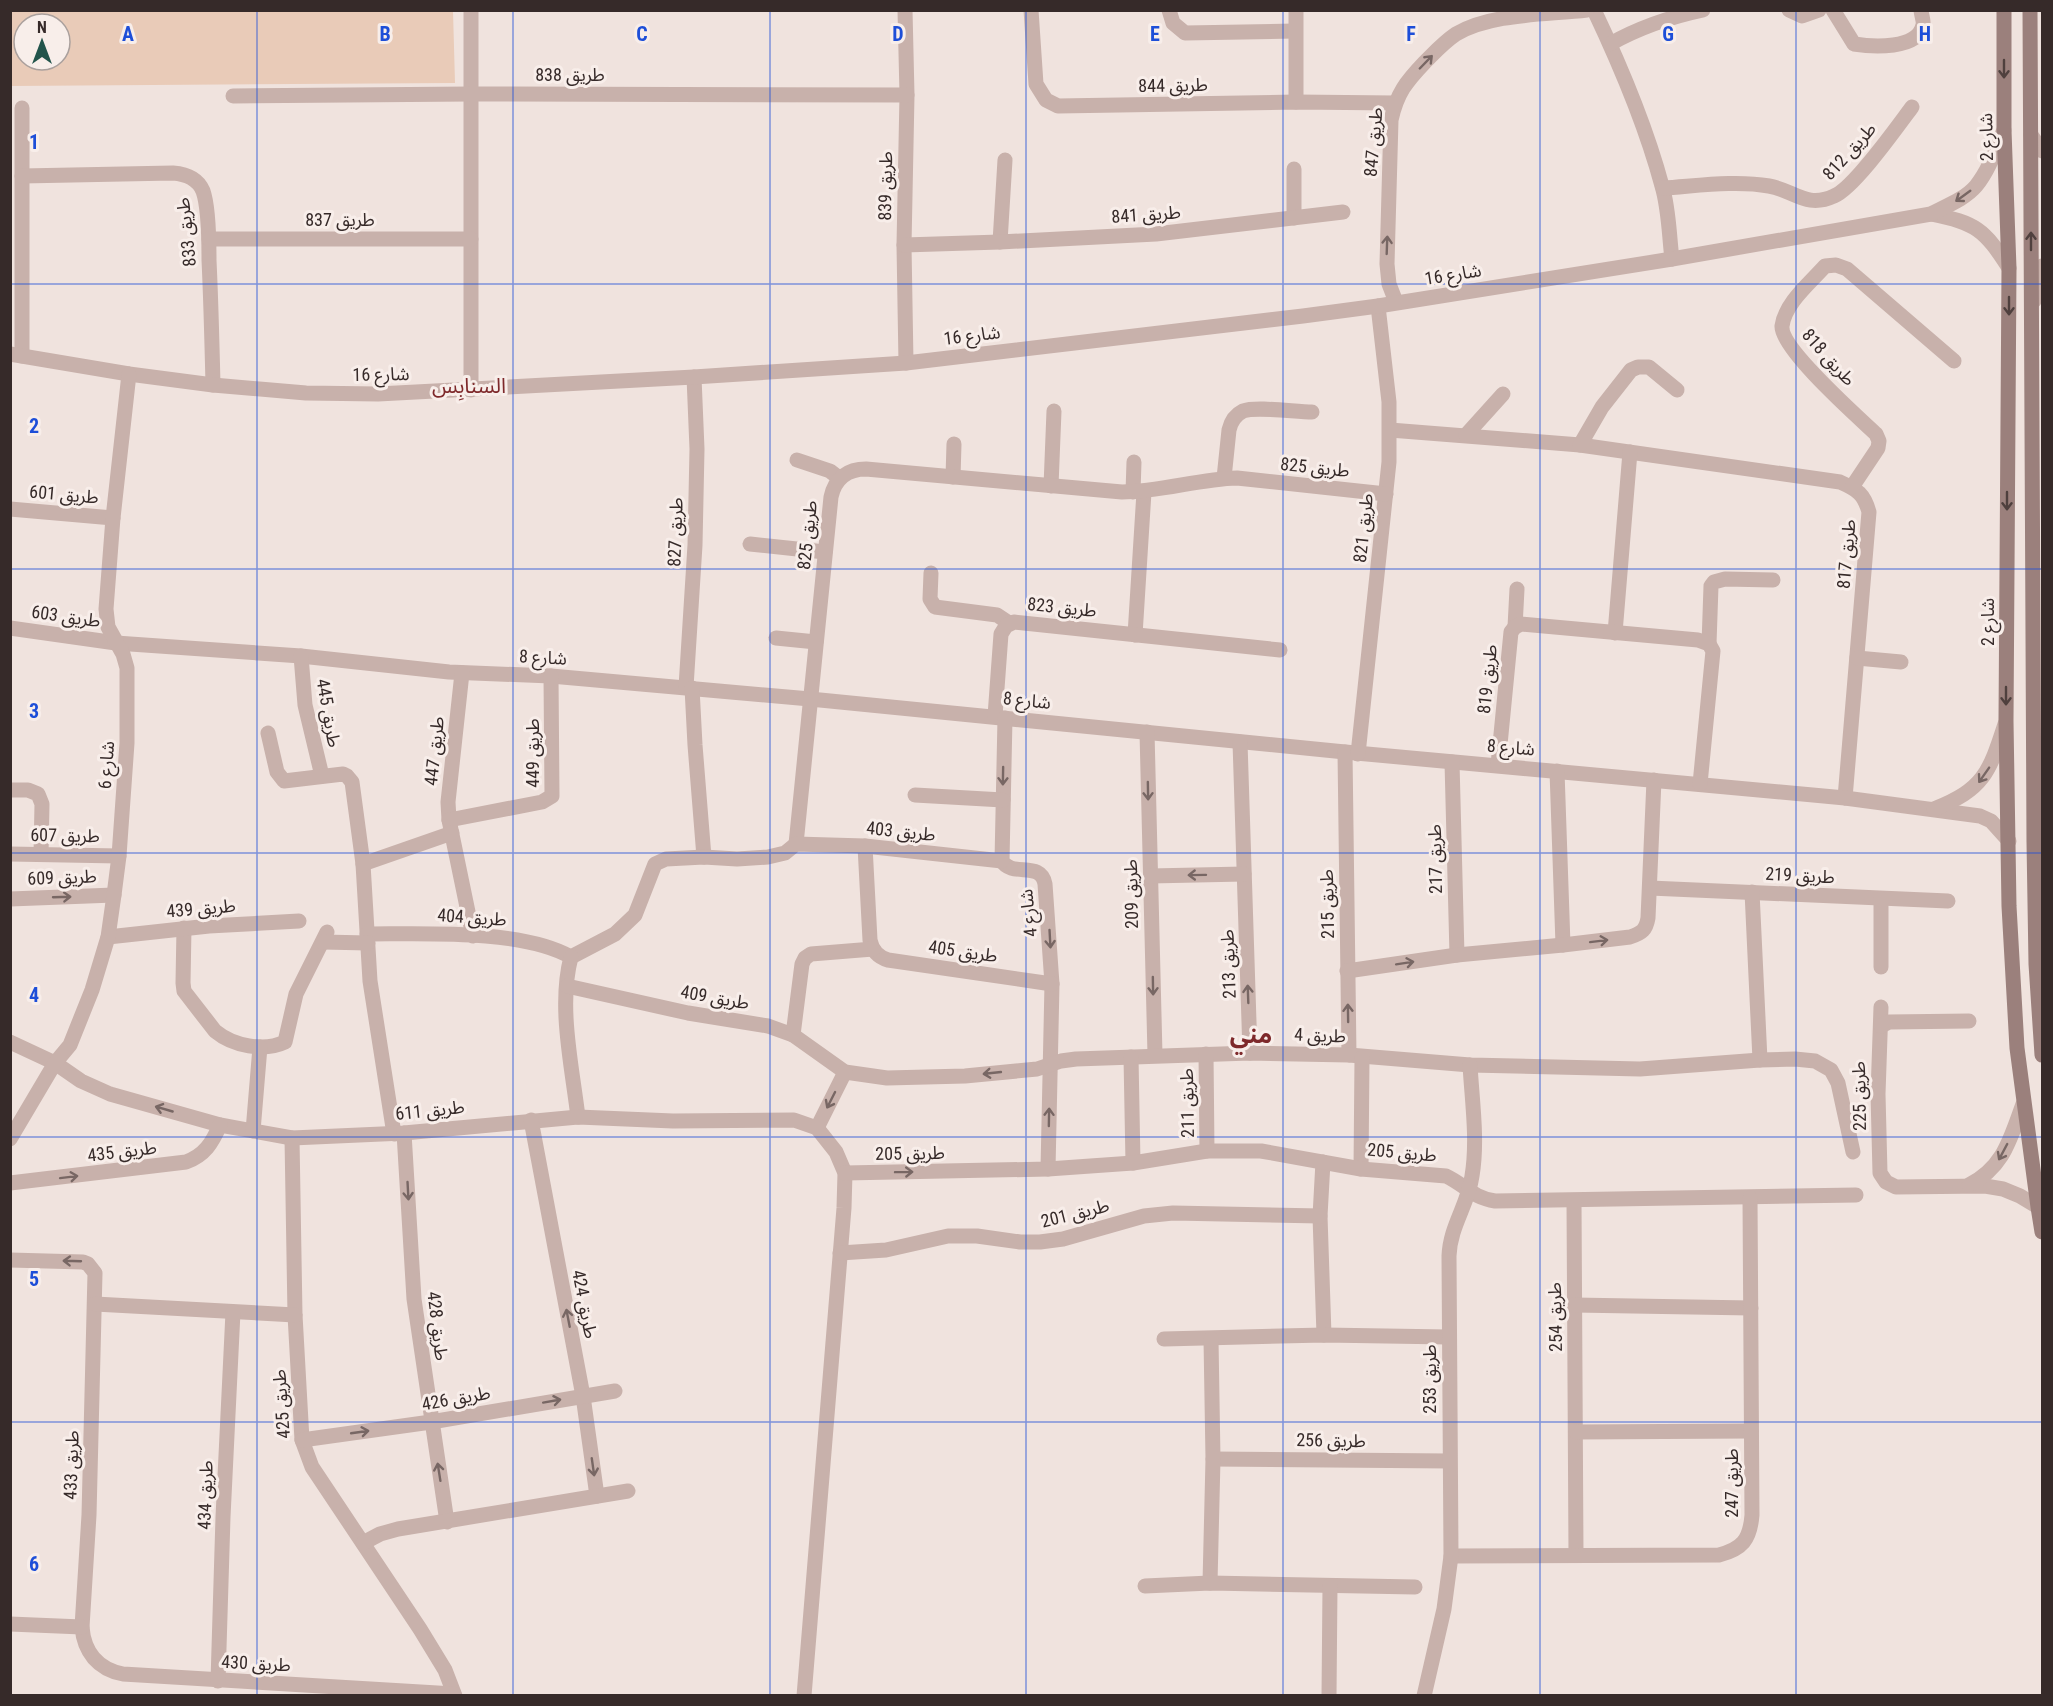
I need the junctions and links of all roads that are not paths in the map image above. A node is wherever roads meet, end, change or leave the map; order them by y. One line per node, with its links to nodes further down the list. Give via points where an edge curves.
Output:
1 (471, 10): 17 (street)
2 (906, 10): 18 (street, طريق 839)
3 (1032, 10): 20 (street, طريق 844, via 1036,84 1046,100 1058,106)
4 (1169, 10): 15 (street, via 1173,23 1185,33)
5 (1296, 10): 15 (street)
6 (1587, 10): 21 (street, طريق 847, one-way to 6, via 1408,80 1443,44 1469,28 1498,19)
7 (1594, 10): 16 (street)
8 (1703, 10): 16 (street, via 1675,16)
9 (1790, 10): 10 (street, via 1802,16)
10 (1819, 10)
11 (1833, 10): 12 (street, via 1854,44 1875,47 1906,43 1923,25)
12 (1921, 10)
13 (2004, 10): 24 (main road, شارع 2, one-way to 24)
14 (2030, 10): 25 (main road)
15 (1295, 32): 20 (street)
16 (1610, 44): 30 (street)
17 (471, 94): 18 (street, طريق 838); 19 (street, طريق 838); 36 (street)
18 (907, 95): 38 (street, طريق 839)
19 (233, 96)
20 (1296, 102): 21 (street, طريق 844)
21 (1395, 103): 42 (street, طريق 847, one-way to 21, via 1387,264 1391,120)
22 (1912, 107): 30 (street, طريق 812, via 1850,185 1835,196 1815,201 1797,198 1785,190 1747,184)
23 (21, 108): 29 (street)
24 (2004, 130): 32 (street, شارع 16, one-way to 32, via 1975,187); 41 (main road, شارع 2)
25 (2031, 135): 26 (street); 44 (main road, one-way to 25)
26 (2043, 151)
27 (1005, 160): 37 (street)
28 (1294, 169): 33 (street)
29 (22, 176): 34 (street); 35 (street, طريق 833, via 183,174 203,191)
30 (1663, 188): 39 (street)
31 (1343, 212): 33 (street, طريق 841)
32 (1931, 214): 39 (street, شارع 16); 41 (street, شارع 16, via 1959,219 1979,229)
33 (1294, 218): 37 (street, طريق 841, via 1156,234)
34 (16, 232): 45 (street)
35 (209, 239): 36 (street, طريق 837); 50 (street, طريق 833)
36 (471, 239): 51 (street)
37 (1000, 242): 38 (street, طريق 841)
38 (904, 245): 47 (street, طريق 839)
39 (1672, 259): 42 (street, شارع 16)
40 (2043, 266): 44 (street)
41 (2009, 268): 95 (main road, شارع 2, one-way to 95)
42 (1396, 302): 43 (street, شارع 16)
43 (1378, 306): 47 (street, شارع 16); 56 (street, طريق 821)
44 (2032, 310): 116 (main road)
45 (16, 355): 48 (street, شارع 16)
46 (1954, 361): 67 (street, طريق 818, via 1847,269 1836,265 1825,266 1793,303 1782,329 1788,342 1879,441)
47 (906, 363): 49 (street, شارع 16)
48 (129, 374): 50 (street, شارع 16); 71 (street, شارع 6)
49 (694, 377): 51 (street, شارع 16); 92 (street, طريق 827, via 698,449)
50 (213, 385): 51 (street, شارع 16, via 318,393)
51 (471, 390)
52 (1677, 390): 59 (street, via 1649,367 1638,366 1602,406)
53 (1503, 394): 57 (street)
54 (1054, 411): 66 (street)
55 (1312, 412): 65 (street, via 1253,410 1237,415 1230,424)
56 (1390, 430): 57 (street); 69 (street, طريق 821)
57 (1466, 435): 59 (street)
58 (954, 444): 63 (street)
59 (1580, 445): 60 (street)
60 (1630, 452): 67 (street, via 1840,482); 80 (street)
61 (797, 460): 64 (street)
62 (1134, 462): 68 (street)
63 (953, 477): 64 (street, طريق 825, via 859,469); 66 (street, طريق 825)
64 (839, 478): 73 (street, طريق 825, via 832,490)
65 (1224, 478): 68 (street, طريق 825); 69 (street, طريق 825)
66 (1051, 486): 68 (street, طريق 825)
67 (1852, 487): 88 (street, طريق 817, via 1865,497 1869,512)
68 (1138, 492): 81 (street)
69 (1386, 494): 99 (street, طريق 821)
70 (10, 509): 71 (street, طريق 601)
71 (114, 518): 84 (street, شارع 6, via 106,609 108,627)
72 (750, 544): 73 (street)
73 (825, 552): 83 (street, طريق 825)
74 (931, 573): 77 (street, via 930,599 935,607 996,615)
75 (1773, 580): 85 (street, via 1714,582)
76 (1516, 589): 78 (street)
77 (1009, 623): 81 (street, طريق 823); 94 (street, طريق 823, via 1000,638)
78 (1515, 627): 80 (street, طريق 819, via 1521,624); 101 (street, طريق 819, via 1511,632)
79 (10, 628): 84 (street, طريق 603)
80 (1615, 633): 85 (street, طريق 819)
81 (1135, 634): 86 (street, طريق 823)
82 (777, 638): 83 (street)
83 (816, 642): 93 (street, طريق 825)
84 (116, 643): 87 (street, شارع 8); 119 (street, شارع 6, via 127,668 127,743)
85 (1708, 644): 105 (street, via 1713,659)
86 (1280, 650)
87 (301, 656): 90 (street, شارع 8); 103 (street, طريق 445, via 308,721)
88 (1857, 658): 89 (street); 108 (street, طريق 817)
89 (1901, 662)
90 (462, 673): 91 (street, شارع 8); 112 (street, طريق 447, via 448,802)
91 (551, 676): 92 (street, شارع 8); 112 (street, طريق 449, via 552,796)
92 (689, 688): 93 (street, شارع 8); 120 (street)
93 (810, 699): 94 (street, شارع 8); 114 (street)
94 (1000, 717): 96 (street, شارع 8); 109 (street, one-way to 109)
95 (2006, 721): 111 (street, one-way to 111, via 1993,761 1979,782 1966,794); 113 (main road, شارع 2)
96 (1147, 732): 98 (street, شارع 8); 124 (street, طريق 209, one-way to 124)
97 (268, 733): 103 (street, طريق 445, via 281,778 288,781)
98 (1240, 742): 99 (street, شارع 8); 123 (street, طريق 213)
99 (1352, 753): 100 (street, شارع 8); 143 (street, طريق 215)
100 (1452, 762): 101 (street, شارع 8); 139 (street, طريق 217)
101 (1498, 765): 102 (street, شارع 8)
102 (1557, 771): 104 (street, شارع 8); 136 (street)
103 (322, 776): 110 (street, طريق 445, via 347,776)
104 (1654, 780): 105 (street, شارع 8); 125 (street)
105 (1700, 784): 108 (street, شارع 8)
106 (10, 790): 118 (street, via 38,794 42,804)
107 (915, 795): 109 (street)
108 (1845, 798): 111 (street, شارع 8)
109 (1003, 800): 121 (street)
110 (356, 804): 122 (street, طريق 428)
111 (1934, 809): 113 (street, شارع 8, via 1980,816)
112 (451, 826): 122 (street); 133 (street, طريق 447)
113 (2009, 841): 163 (main road, شارع 2, via 2012,983)
114 (796, 844): 115 (street, طريق 403); 120 (street, طريق 403, via 768,857)
115 (865, 846): 121 (street, طريق 403); 138 (street)
116 (2038, 849): 141 (main road)
117 (10, 854): 118 (street, طريق 607)
118 (41, 854): 119 (street, طريق 607)
119 (119, 856): 127 (street, شارع 6)
120 (704, 857): 140 (street, طريق 403, via 666,859 655,864 635,915 615,934)
121 (1002, 861): 144 (street, شارع 4, one-way to 144, via 1010,869 1037,872 1045,880)
122 (363, 864): 135 (street, طريق 428)
123 (1244, 874): 124 (street, one-way to 124); 152 (street, طريق 213, one-way to 123)
124 (1150, 876): 154 (street, طريق 209, one-way to 154)
125 (1650, 888): 126 (street, طريق 219); 136 (street, one-way to 125, via 1638,934 1647,927)
126 (1752, 892): 129 (street, طريق 219); 158 (street)
127 (114, 895): 128 (street, طريق 609, one-way to 127); 134 (street, شارع 6)
128 (10, 899)
129 (1881, 899): 130 (street, طريق 219); 142 (street)
130 (1948, 902)
131 (299, 921): 132 (street, طريق 439)
132 (184, 928): 134 (street, طريق 439); 151 (street, via 184,991 222,1037)
133 (472, 936): 135 (street, طريق 404, via 417,934); 140 (street, طريق 404, via 524,940)
134 (108, 937): 159 (street, شارع 6, via 70,1045)
135 (368, 938): 151 (street, طريق 404, via 325,937 296,994 285,1042); 170 (street, طريق 428, via 371,991)
136 (1563, 945): 139 (street)
137 (2043, 946): 141 (street)
138 (873, 949): 144 (street, طريق 405, via 888,960); 149 (street, via 811,954 805,958)
139 (1457, 955): 143 (street, one-way to 139)
140 (571, 957): 145 (street)
141 (2036, 964): 155 (main road)
142 (1881, 968)
143 (1347, 971): 156 (street, طريق 215, one-way to 143)
144 (1052, 984): 160 (street, شارع 4)
145 (567, 986): 149 (street, طريق 409, via 768,1026); 165 (street, via 567,1022)
146 (1881, 1008): 148 (street, طريق 225)
147 (1969, 1021): 148 (street, via 1889,1022)
148 (1881, 1026): 181 (street, طريق 225, via 1880,1173 1896,1187)
149 (793, 1035): 162 (street, طريق 409)
150 (10, 1042): 159 (street, طريق 611)
151 (260, 1047): 169 (street)
152 (1250, 1053): 153 (street, طريق 4); 156 (street, طريق 4)
153 (1206, 1054): 154 (street, طريق 4); 173 (street, طريق 211)
154 (1155, 1055): 157 (street, طريق 4)
155 (2043, 1055)
156 (1356, 1056): 161 (street, طريق 4); 177 (street, طريق 215)
157 (1131, 1057): 160 (street, طريق 4); 176 (street)
158 (1760, 1060): 161 (street, طريق 4, via 1640,1069); 174 (street, طريق 4, via 1815,1061 1831,1070 1838,1083)
159 (56, 1064): 164 (street, شارع 6); 167 (street, طريق 611, one-way to 159, via 110,1094)
160 (1050, 1064): 162 (street, طريق 4, one-way to 162, via 1038,1069 964,1076 887,1078); 178 (street, one-way to 160)
161 (1470, 1065): 182 (street, طريق 253, via 1474,1150)
162 (845, 1072): 168 (street, one-way to 168)
163 (2023, 1104): 181 (street, one-way to 181, via 1997,1164); 186 (main road, شارع 2)
164 (16, 1116): 172 (street, شارع 6)
165 (578, 1117): 166 (street, طريق 611); 168 (street, طريق 611, via 794,1120)
166 (531, 1120): 170 (street, طريق 611); 201 (street, طريق 424, one-way to 166)
167 (220, 1125): 169 (street, طريق 611); 180 (street, طريق 435, one-way to 167, via 186,1162 207,1150)
168 (817, 1128): 179 (street, via 836,1152)
169 (253, 1131): 171 (street, طريق 611)
170 (399, 1133): 171 (street, طريق 611); 202 (street, طريق 428, one-way to 202, via 414,1299)
171 (292, 1138): 195 (street, طريق 425)
172 (10, 1139)
173 (1207, 1150): 175 (street, طريق 205, via 1261,1151); 176 (street, طريق 205)
174 (1853, 1152)
175 (1323, 1162): 177 (street, طريق 205); 187 (street)
176 (1133, 1163): 178 (street, طريق 205)
177 (1361, 1169): 182 (street, طريق 205, via 1446,1176)
178 (1048, 1170): 179 (street, طريق 205, one-way to 178)
179 (845, 1173): 189 (street)
180 (10, 1183)
181 (1966, 1187): 186 (street, via 2003,1189)
182 (1469, 1192): 185 (street, طريق 205, via 1495,1201); 197 (street, طريق 253, via 1449,1242)
183 (1856, 1195): 184 (street, طريق 205)
184 (1750, 1198): 185 (street, طريق 205); 193 (street, طريق 247)
185 (1574, 1201): 192 (street, طريق 254)
186 (2038, 1207): 188 (main road, شارع 2)
187 (1320, 1216): 189 (street, طريق 201, via 1173,1213 1144,1216 1040,1242 948,1236 886,1250); 196 (street)
188 (2043, 1232)
189 (840, 1253): 223 (street)
190 (10, 1260): 191 (street, طريق 433, one-way to 190, via 95,1273 88,1264)
191 (95, 1304): 194 (street); 219 (street, طريق 433)
192 (1574, 1305): 193 (street); 204 (street, طريق 254)
193 (1751, 1308): 203 (street, طريق 247)
194 (233, 1312): 195 (street); 220 (street, طريق 434)
195 (295, 1315): 205 (street, طريق 425)
196 (1324, 1335): 197 (street); 199 (street)
197 (1448, 1337): 207 (street, طريق 253)
198 (1164, 1339): 199 (street)
199 (1211, 1339): 206 (street)
200 (615, 1391): 201 (street, طريق 426)
201 (583, 1396): 202 (street, طريق 426, one-way to 201); 209 (street, طريق 424, one-way to 209)
202 (431, 1422): 205 (street, طريق 426, one-way to 202); 210 (street, طريق 428, one-way to 202)
203 (1751, 1431): 204 (street); 212 (street, طريق 247, via 1750,1529 1734,1551 1719,1555)
204 (1576, 1432): 212 (street, طريق 254)
205 (302, 1440): 211 (street, طريق 425, via 312,1467)
206 (1213, 1459): 207 (street, طريق 256); 214 (street)
207 (1449, 1461): 213 (street, طريق 253)
208 (628, 1491): 209 (street)
209 (597, 1496): 210 (street)
210 (447, 1522): 211 (street, via 389,1531)
211 (363, 1543): 222 (street, طريق 425, via 445,1670)
212 (1576, 1555): 213 (street, طريق 247)
213 (1451, 1556): 225 (street, طريق 253, via 1444,1609)
214 (1210, 1583): 215 (street); 216 (street)
215 (1145, 1586)
216 (1330, 1586): 217 (street); 224 (street)
217 (1415, 1587)
218 (10, 1624): 219 (street)
219 (82, 1627): 220 (street, طريق 430, via 84,1644 93,1659 114,1672)
220 (218, 1681): 221 (street, طريق 430)
221 (356, 1692): 222 (street, طريق 430)
222 (455, 1695)
223 (804, 1695)
224 (1329, 1695)
225 (1424, 1695)

